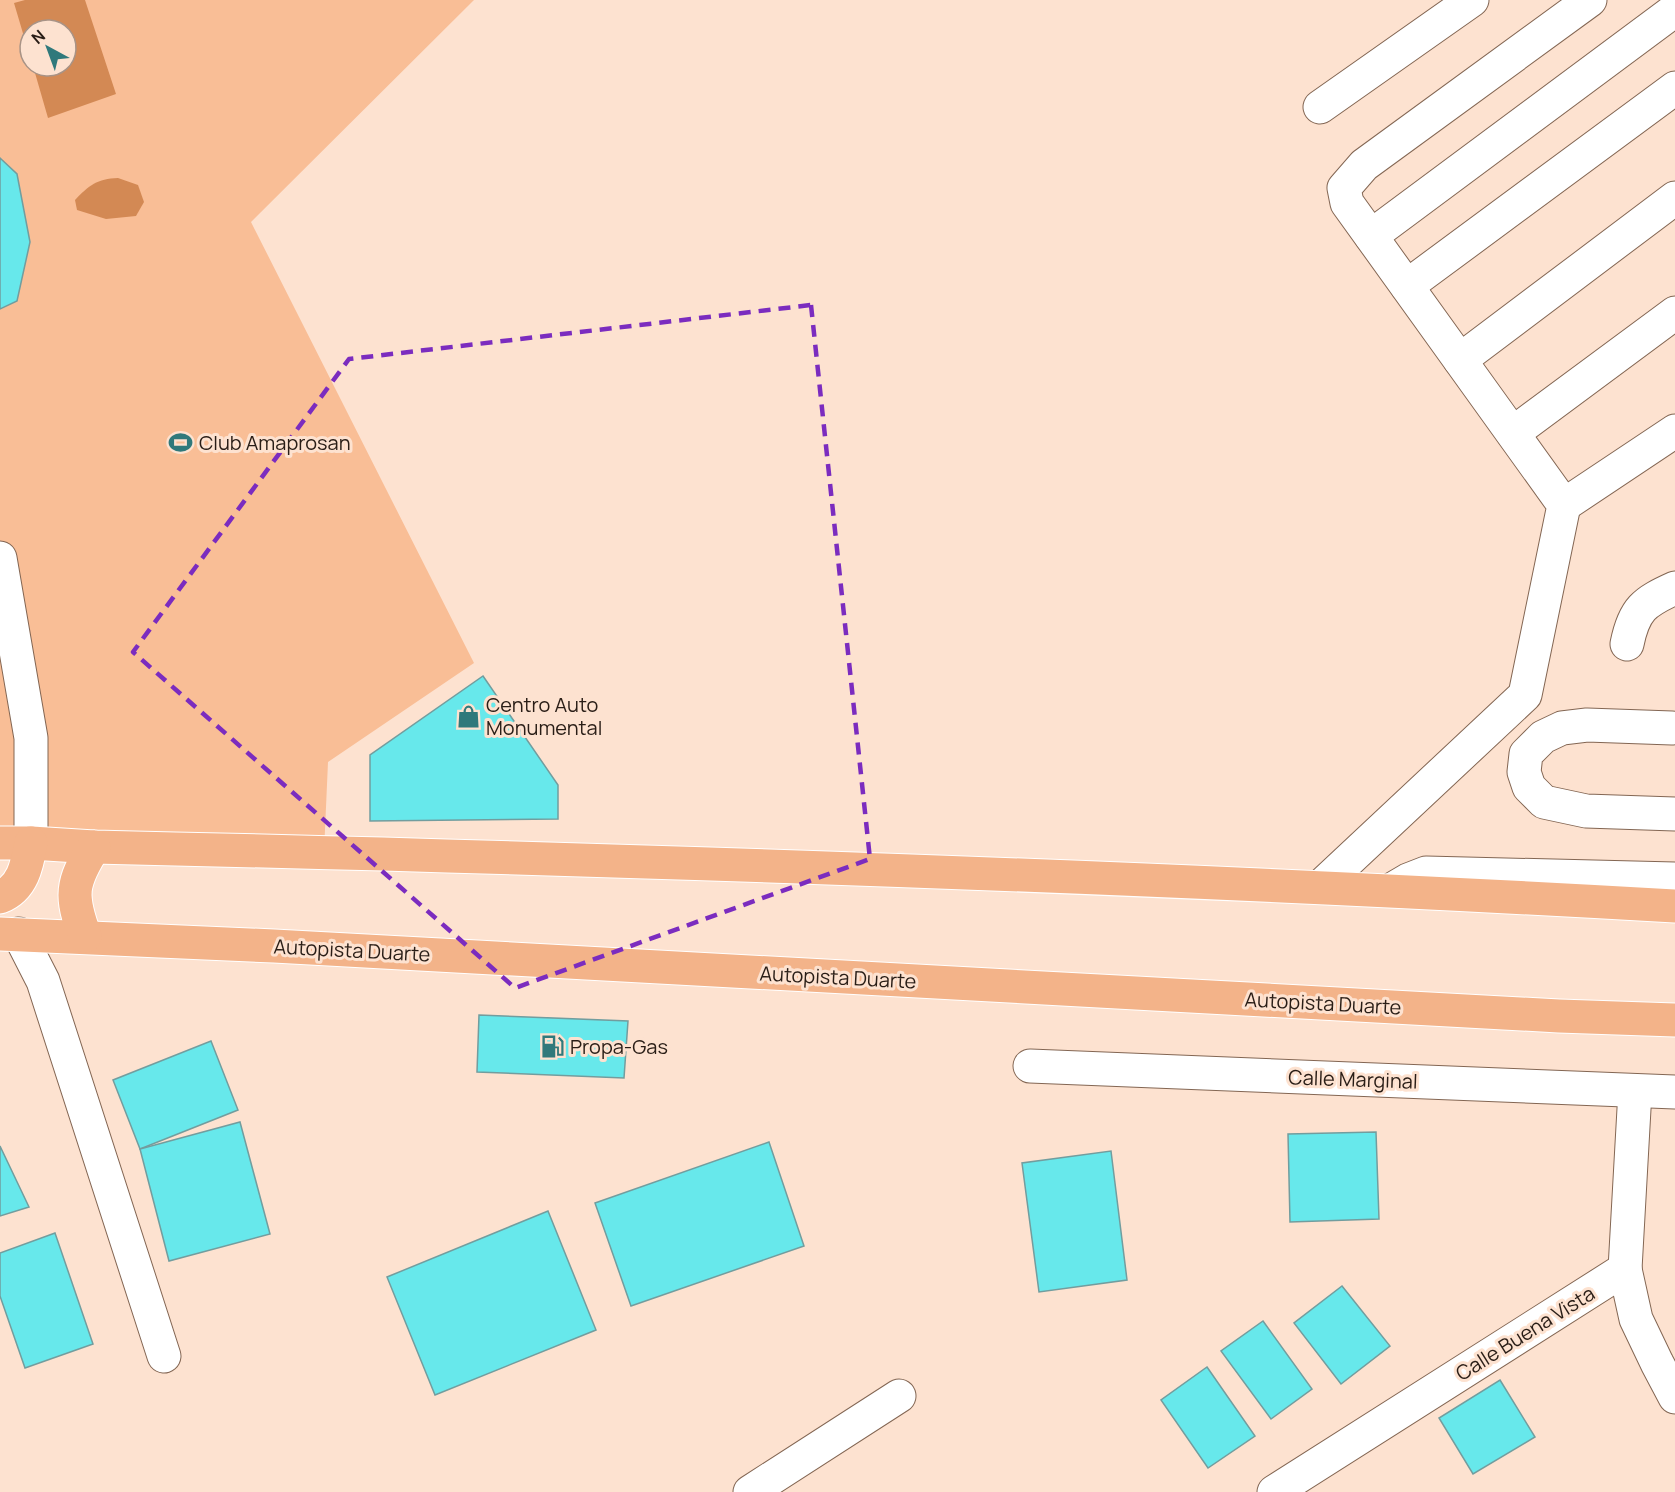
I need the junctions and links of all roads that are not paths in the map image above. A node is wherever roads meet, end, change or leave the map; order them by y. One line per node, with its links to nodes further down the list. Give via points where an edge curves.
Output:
1 (1472, 0): 5 (street)
2 (1590, 0): 7 (street, via 1364,165 1344,188 1347,203)
3 (1675, 10): 7 (street)
4 (1675, 88): 8 (street)
5 (1320, 107)
6 (1675, 198): 10 (street)
7 (1371, 236): 8 (street)
8 (1407, 286): 10 (street)
9 (1675, 313): 12 (street)
10 (1460, 360): 12 (street)
11 (1675, 430): 13 (street)
12 (1513, 433): 13 (street)
13 (1564, 505): 22 (street, via 1525,695)
14 (0, 558): 19 (street, via 31,738)
15 (1675, 588): 16 (street, via 1649,600 1631,624)
16 (1627, 644)
17 (1672, 728): 18 (street, via 1562,728 1543,737 1526,754 1524,772 1529,787 1544,802 1586,810)
18 (1675, 814)
19 (15, 843): 20 (highway); 24 (highway, via 21,880)
20 (94, 847): 22 (highway, via 647,861); 28 (highway, via 79,870 74,894)
21 (1675, 879): 23 (street, via 1426,873)
22 (1320, 887): 23 (highway)
23 (1391, 890): 25 (highway)
24 (0, 897)
25 (1675, 906)
26 (10, 934): 27 (highway, Autopista Duarte); 29 (street)
27 (52, 936): 28 (highway, Autopista Duarte); 29 (street)
28 (85, 936): 30 (highway, Autopista Duarte)
29 (43, 981): 35 (street)
30 (1675, 1020)
31 (1030, 1066): 32 (street, Calle Marginal)
32 (1635, 1091): 33 (street, Calle Marginal); 34 (street)
33 (1675, 1092)
34 (1626, 1269): 37 (street, via 1636,1318); 39 (street, Calle Buena Vista)
35 (164, 1356)
36 (899, 1396): 38 (street)
37 (1675, 1397)
38 (750, 1492)
39 (1274, 1492)

